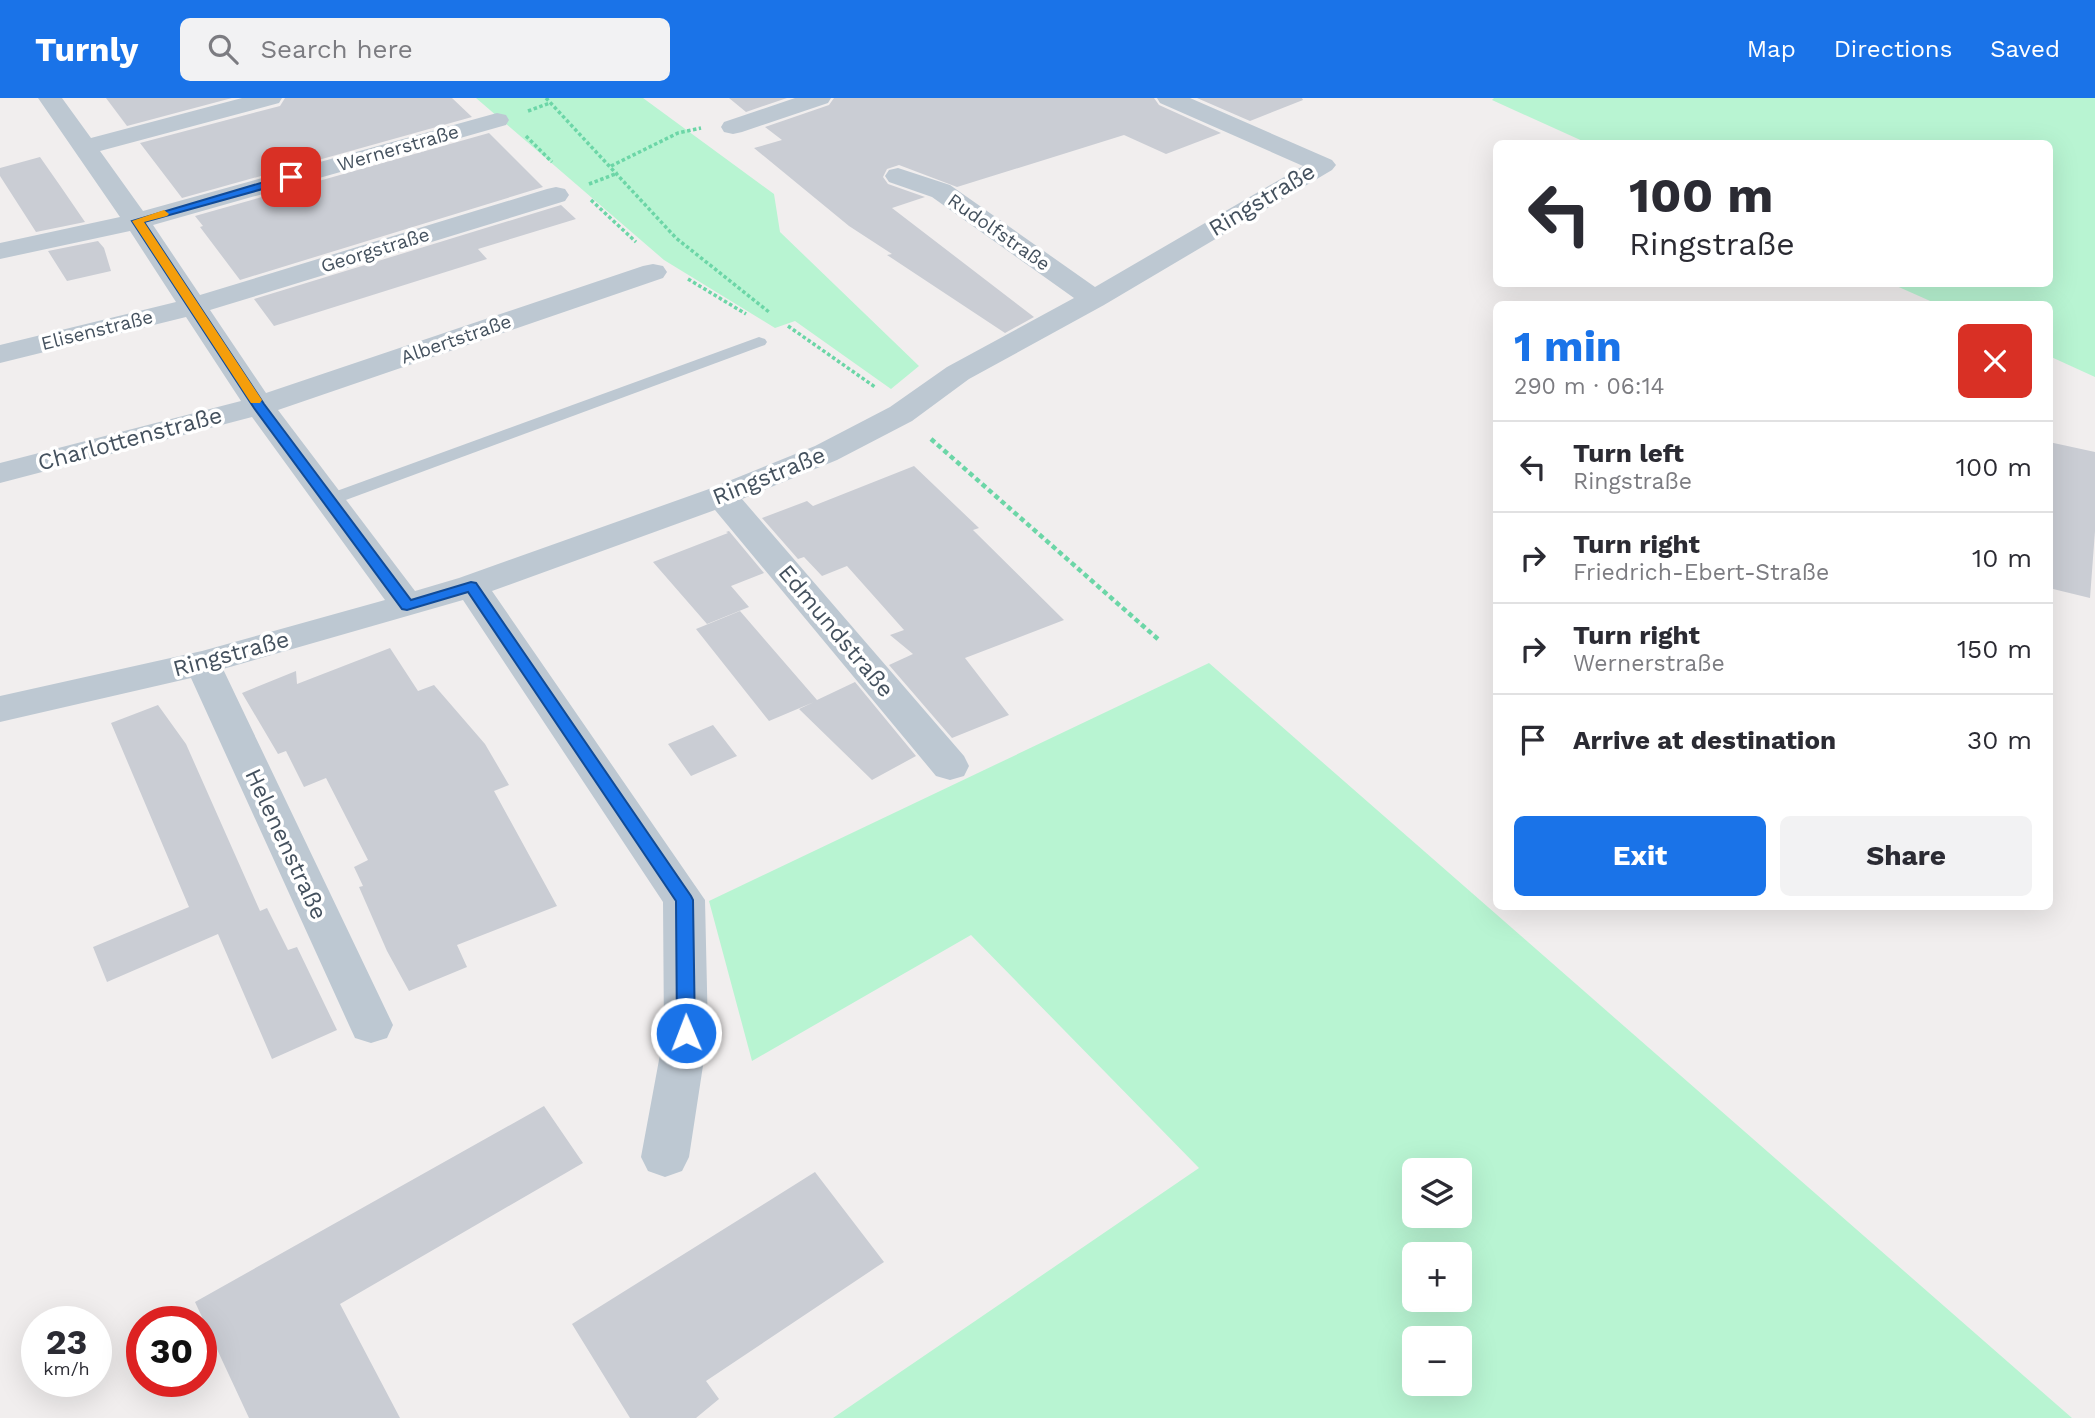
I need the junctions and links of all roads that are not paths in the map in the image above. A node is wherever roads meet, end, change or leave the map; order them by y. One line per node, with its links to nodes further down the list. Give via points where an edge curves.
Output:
1 (50, 98): 7 (street)
2 (270, 98): 7 (street)
3 (818, 98): 6 (street)
4 (1169, 98): 13 (street, Ringstraße, via 1323,165)
5 (497, 120): 10 (street, Wernerstraße)
6 (733, 127)
7 (86, 147): 10 (street)
8 (898, 176): 13 (street, Rudolfstraße, via 941,191)
9 (558, 182): 14 (street, Georgstraße)
10 (137, 221): 11 (street, Wernerstraße); 14 (street)
11 (0, 251)
12 (653, 272): 17 (street, Albertstraße)
13 (1094, 299): 19 (street, Ringstraße, via 958,373 904,412 826,453)
14 (194, 306): 16 (street, Elisenstraße); 17 (street)
15 (759, 342): 20 (lane)
16 (0, 354)
17 (259, 405): 18 (street, Charlottenstraße); 20 (street)
18 (0, 473)
19 (721, 496): 21 (street, Ringstraße); 25 (street, Edmundstraße)
20 (329, 500): 22 (street)
21 (471, 586): 22 (street, Ringstraße); 27 (street, via 684,900 686,1033)
22 (407, 606): 23 (street, Ringstraße)
23 (202, 663): 24 (street, Ringstraße); 26 (street, Helenenstraße)
24 (0, 709)
25 (950, 766)
26 (371, 1026)
27 (665, 1157)

